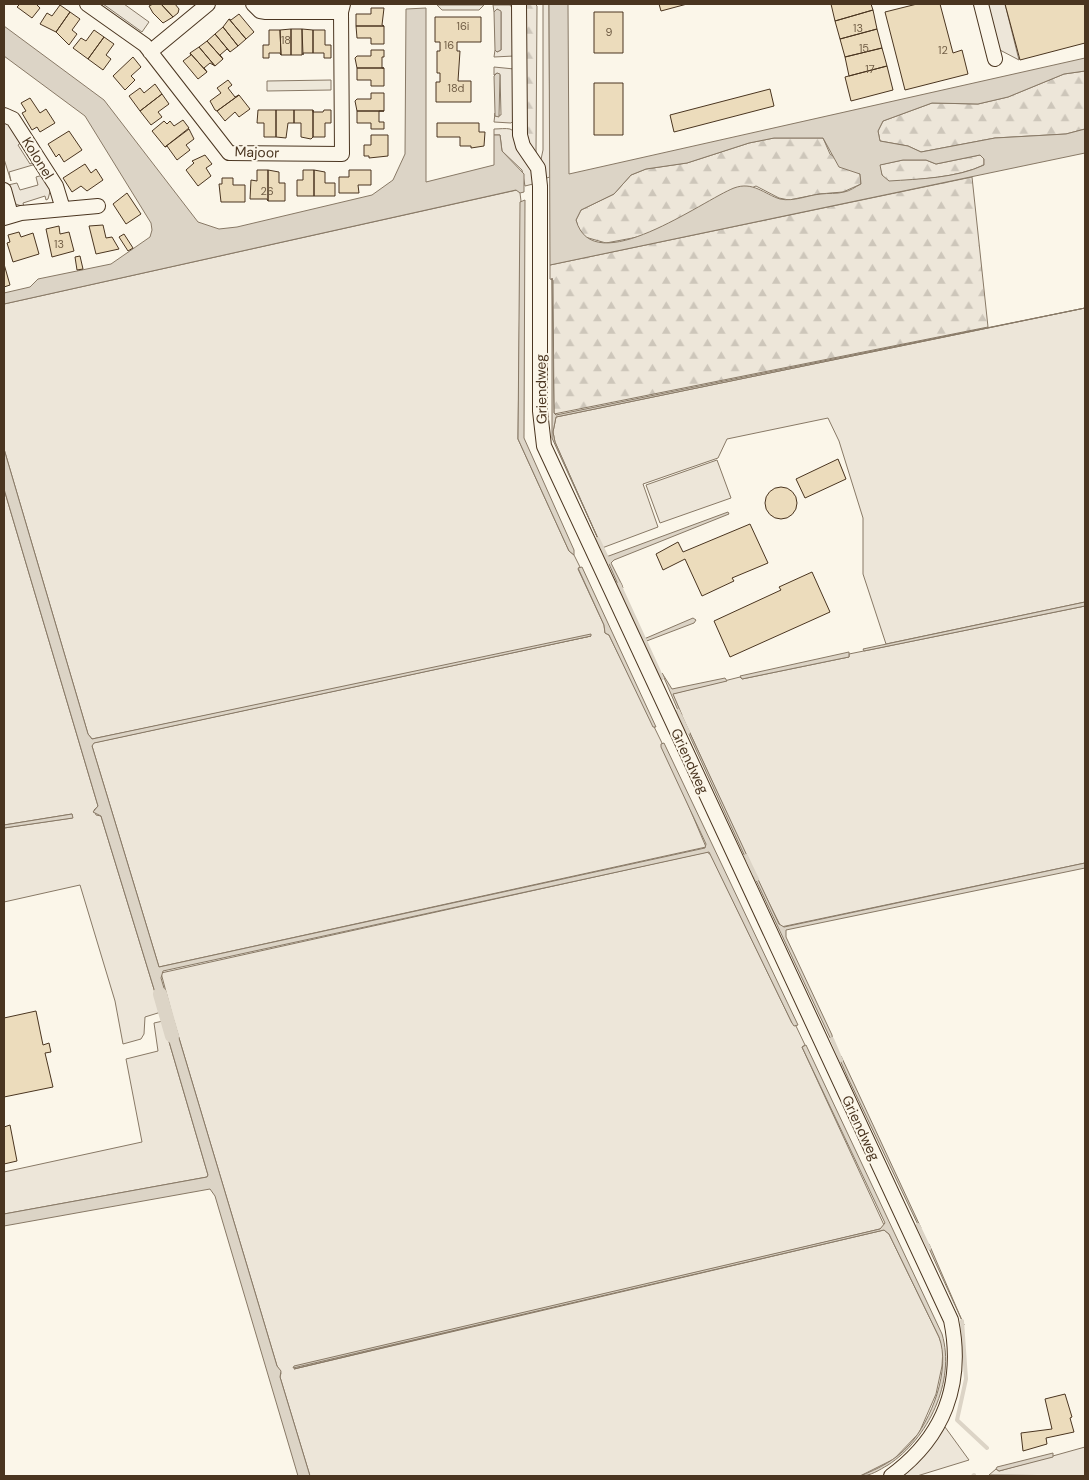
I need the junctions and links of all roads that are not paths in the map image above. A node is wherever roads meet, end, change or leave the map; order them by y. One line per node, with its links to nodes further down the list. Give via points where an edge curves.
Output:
1 (87, 4): 7 (street, Majoor, via 145,45)
2 (208, 4): 7 (street)
3 (253, 4): 6 (street, via 266,12)
4 (519, 4): 14 (street, Griendweg, via 520,135 523,146 538,168 540,186 540,411 544,446 951,1320 956,1343 956,1369 943,1418 924,1446)
5 (981, 4): 8 (street)
6 (342, 8): 7 (street, Majoor, via 342,154 229,153)
7 (150, 52)
8 (995, 60)
9 (4, 115): 12 (street, Kolonel, via 13,119 56,186)
10 (4, 190): 13 (street)
11 (98, 206): 12 (street)
12 (63, 209): 13 (street)
13 (8, 217)
14 (891, 1476)

